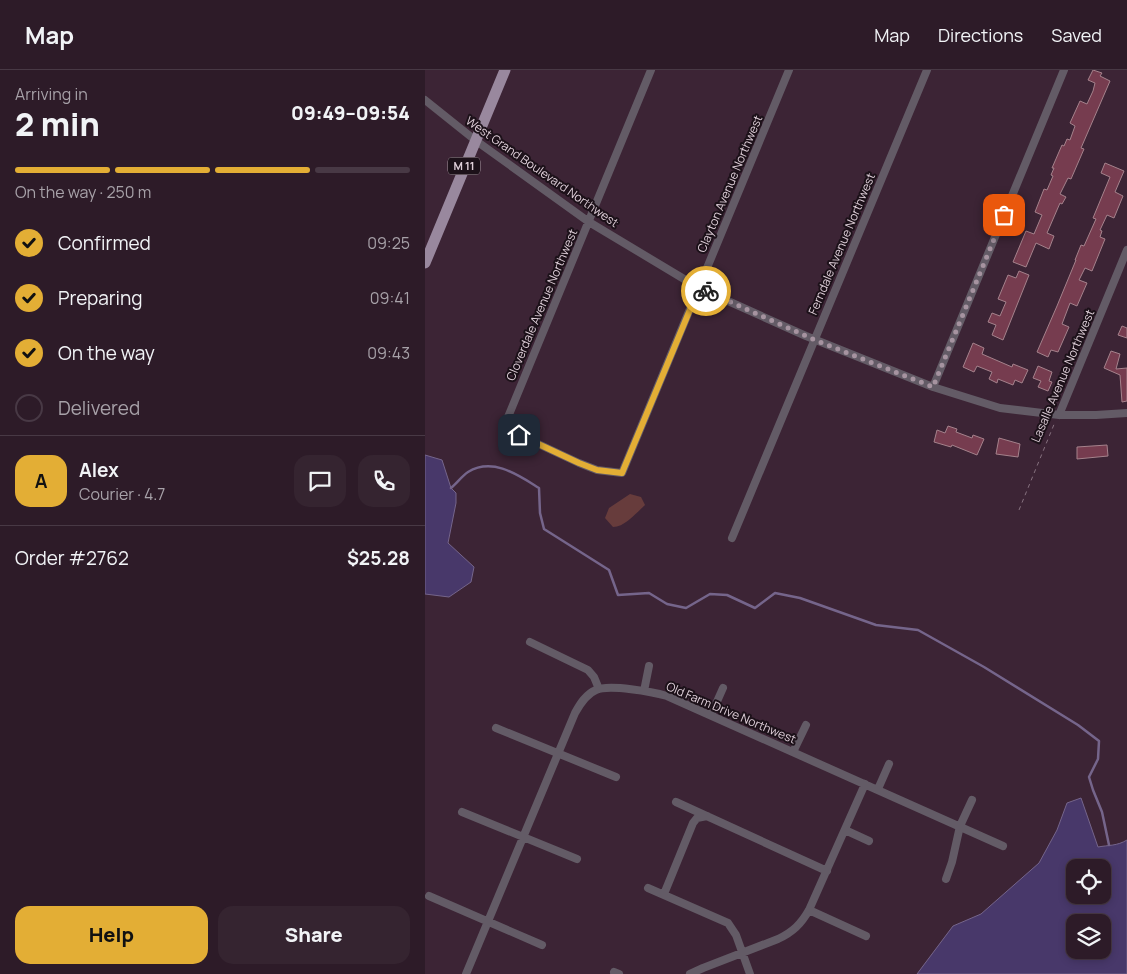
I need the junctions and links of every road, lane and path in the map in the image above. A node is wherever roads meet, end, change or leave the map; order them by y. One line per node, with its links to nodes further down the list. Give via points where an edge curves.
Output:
1 (505, 70): 7 (main road, M 11)
2 (651, 70): 8 (street, Cloverdale Avenue Northwest)
3 (789, 70): 11 (street, Clayton Avenue Northwest)
4 (927, 70): 12 (street, Ferndale Avenue Northwest)
5 (1064, 70): 13 (street)
6 (425, 100): 7 (street, West Grand Boulevard Northwest)
7 (475, 140): 8 (street, West Grand Boulevard Northwest); 10 (main road, M 11)
8 (589, 222): 11 (street, West Grand Boulevard Northwest); 16 (street, Cloverdale Avenue Northwest, via 511,406 509,426 519,435 579,463 597,470)
9 (1127, 250): 15 (street, Lasalle Avenue Northwest)
10 (425, 263)
11 (699, 288): 12 (street, West Grand Boulevard Northwest); 16 (street, Clayton Avenue Northwest)
12 (815, 340): 13 (street, West Grand Boulevard Northwest); 18 (street, Ferndale Avenue Northwest)
13 (933, 387): 15 (street, West Grand Boulevard Northwest, via 1000,408)
14 (1127, 413): 15 (street, West Grand Boulevard Northwest)
15 (1059, 415): 17 (path, Lasalle Avenue Northwest)
16 (622, 473)
17 (1019, 510)
18 (732, 538)
19 (530, 642): 22 (street, via 588,670)
20 (649, 666): 23 (street)
21 (723, 688): 24 (street)
22 (599, 689): 23 (street, Old Farm Drive Northwest); 28 (street, via 589,694 579,706)
23 (645, 691): 24 (street, Old Farm Drive Northwest, via 667,696)
24 (711, 715): 27 (street, Old Farm Drive Northwest)
25 (806, 725): 27 (street)
26 (496, 728): 28 (street)
27 (793, 752): 31 (street, Old Farm Drive Northwest)
28 (558, 753): 30 (street); 39 (street)
29 (889, 764): 32 (street)
30 (616, 777)
31 (865, 784): 32 (street, Old Farm Drive Northwest); 38 (street)
32 (878, 789): 37 (street, Old Farm Drive Northwest)
33 (972, 800): 37 (street)
34 (676, 802): 36 (street)
35 (462, 812): 39 (street)
36 (707, 816): 43 (street); 46 (street, via 697,818 693,823)
37 (960, 826): 41 (street, Old Farm Drive Northwest); 44 (street)
38 (845, 830): 40 (street); 43 (street)
39 (523, 837): 42 (street); 49 (street)
40 (869, 841)
41 (1003, 846)
42 (577, 859)
43 (827, 870): 48 (street)
44 (946, 879)
45 (648, 888): 46 (street)
46 (664, 894): 52 (street, via 728,924 734,930)
47 (429, 896): 49 (street)
48 (809, 910): 50 (street); 52 (street, via 800,925 789,934)
49 (488, 921): 51 (street); 53 (street)
50 (866, 936)
51 (542, 945)
52 (742, 953): 54 (street); 55 (street)
53 (466, 974)
54 (691, 974)
55 (750, 974)

